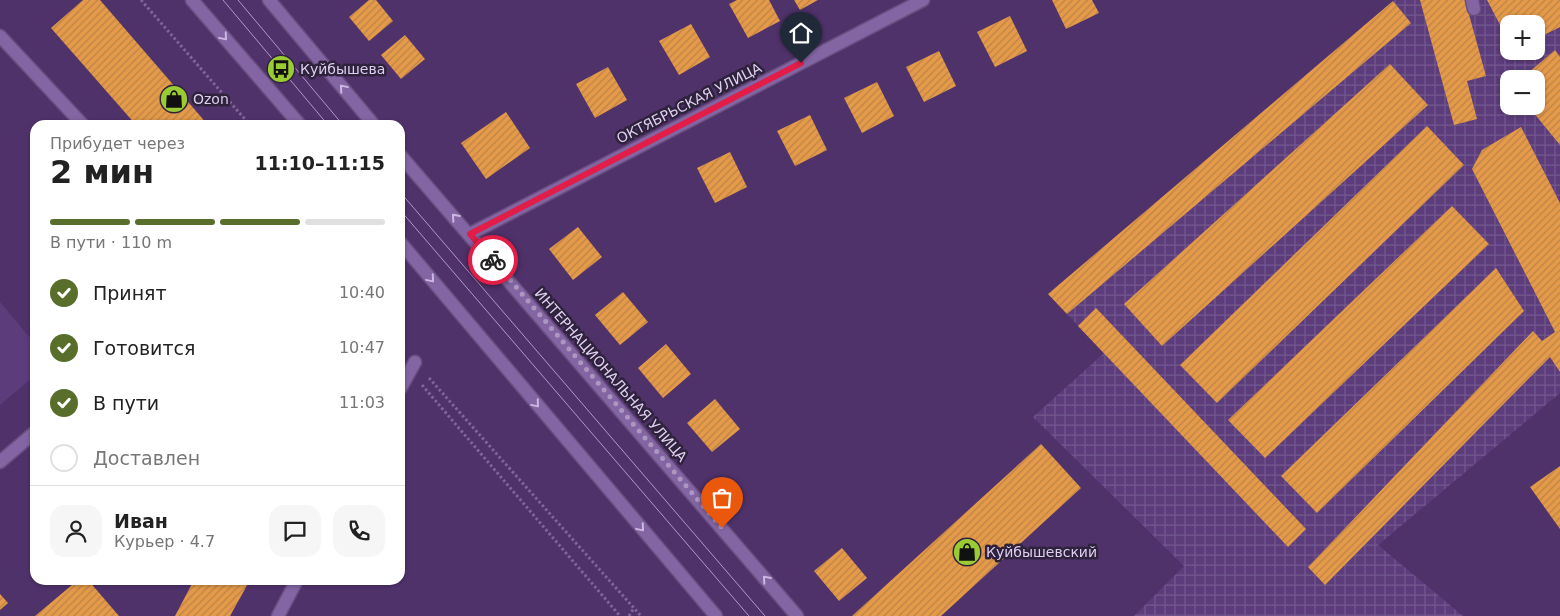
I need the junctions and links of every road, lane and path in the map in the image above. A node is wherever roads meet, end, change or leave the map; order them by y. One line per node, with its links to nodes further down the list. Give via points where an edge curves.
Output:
1 (141, 0): 7 (path)
2 (192, 0): 8 (main road, one-way to 8)
3 (269, 0): 9 (main road, one-way to 3)
4 (923, 0): 11 (main road, ОКТЯБРЬСКАЯ УЛИЦА)
5 (0, 36): 6 (main road)
6 (78, 120)
7 (246, 120)
8 (296, 120)
9 (370, 120)
10 (405, 161): 11 (main road, ИНТЕРНАЦИОНАЛЬНАЯ УЛИЦА, one-way to 10)
11 (470, 234): 25 (main road, ИНТЕРНАЦИОНАЛЬНАЯ УЛИЦА, one-way to 11)
12 (405, 248): 24 (main road, one-way to 24)
13 (405, 350): 14 (path)
14 (412, 366): 15 (main road); 19 (path); 21 (path)
15 (405, 379)
16 (30, 436): 17 (main road)
17 (0, 462)
18 (294, 585): 20 (main road)
19 (634, 608): 22 (path); 23 (path)
20 (278, 616)
21 (620, 616)
22 (629, 616)
23 (641, 616)
24 (716, 616)
25 (798, 616)

